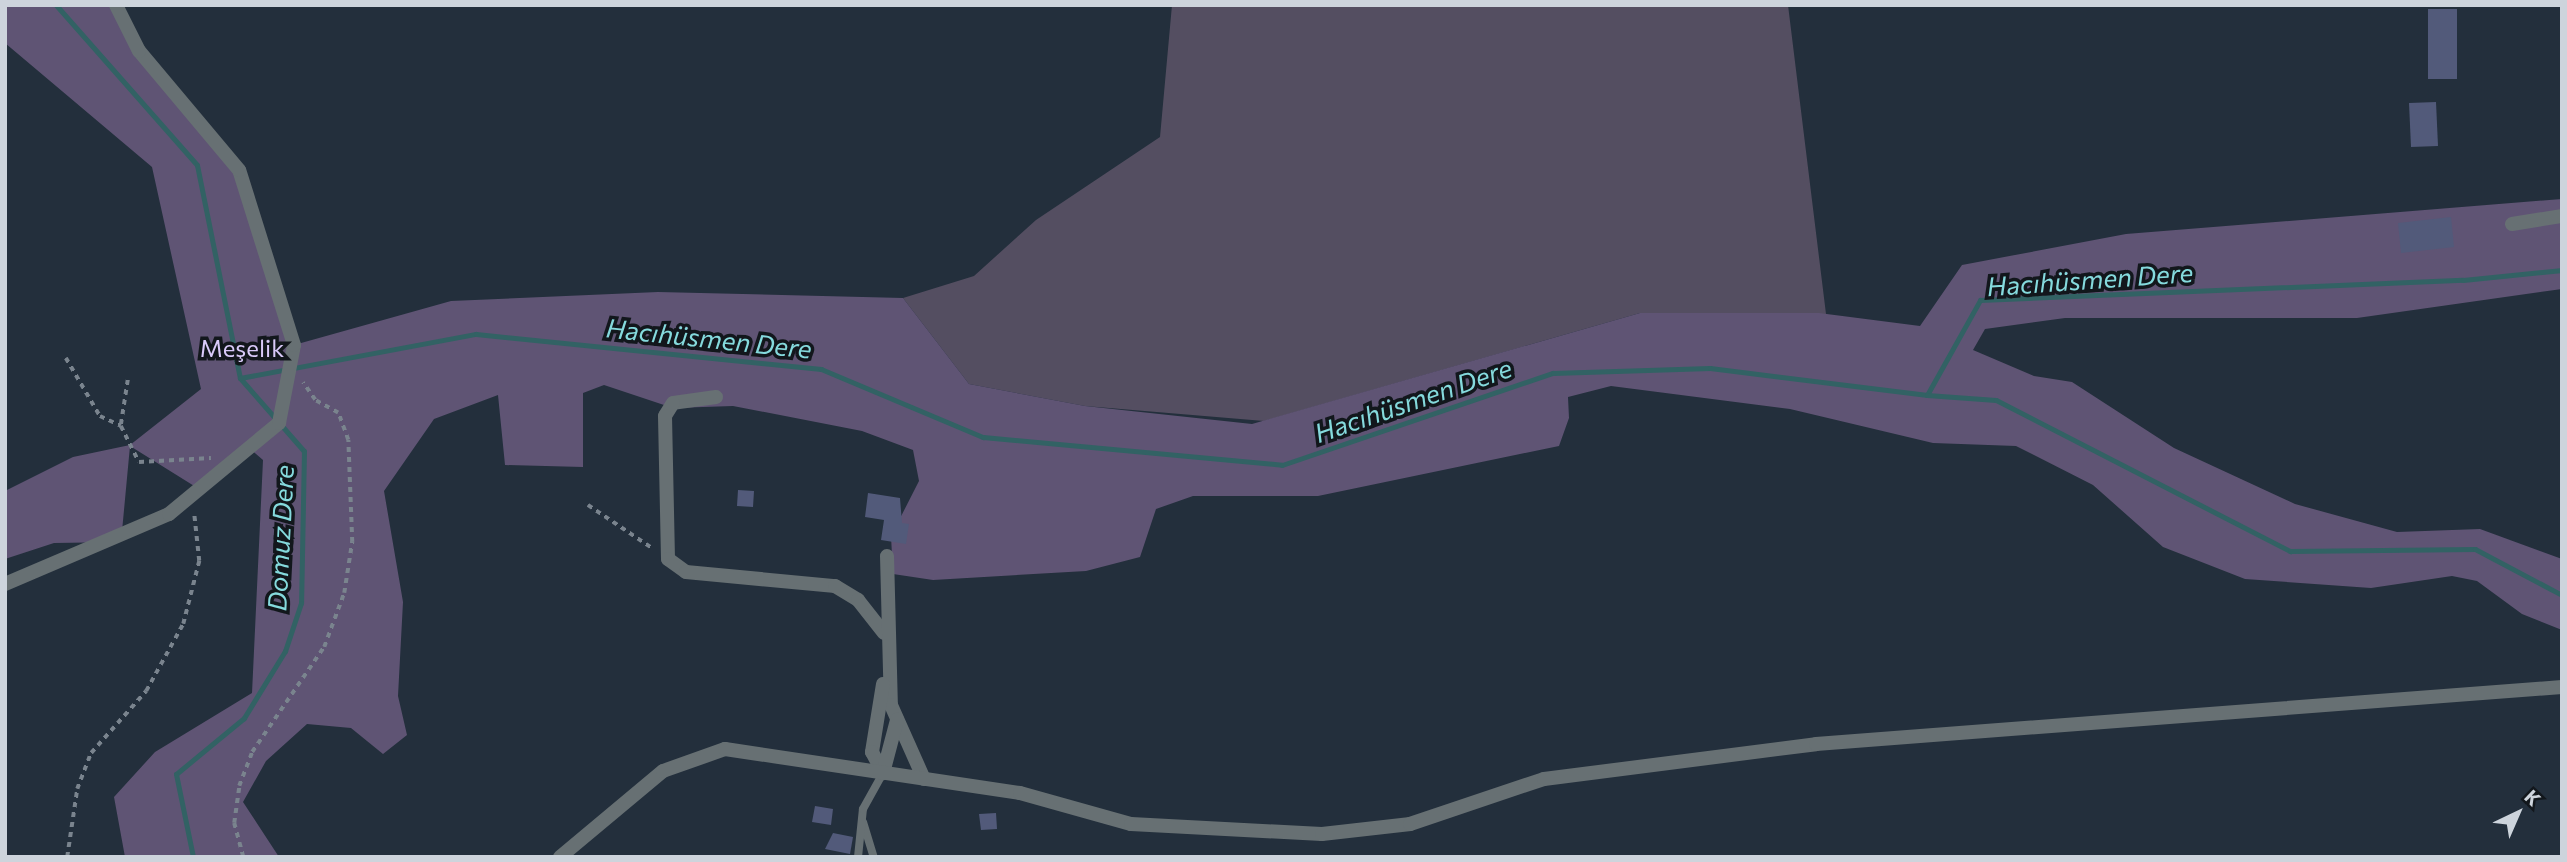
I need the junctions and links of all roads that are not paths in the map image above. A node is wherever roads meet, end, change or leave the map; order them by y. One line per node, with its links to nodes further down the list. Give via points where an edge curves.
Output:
1 (116, 5): 6 (street, via 139,51 239,170 294,345 279,423 169,514)
2 (2562, 216): 3 (street)
3 (2512, 224)
4 (716, 397): 7 (street, via 673,403 664,416 668,559 686,572 835,586 858,600)
5 (887, 556): 7 (street)
6 (5, 584)
7 (884, 632): 8 (street)
8 (886, 667): 10 (street); 11 (street, via 872,752)
9 (2562, 687): 12 (street, via 1816,744 1544,779 1410,824 1322,834 1131,824 1020,793)
10 (897, 720): 11 (street); 12 (street)
11 (883, 773): 12 (street); 13 (lane); 14 (street, via 725,750 663,771)
12 (924, 779)
13 (862, 819): 15 (lane); 16 (lane)
14 (560, 857)
15 (858, 857)
16 (874, 857)

